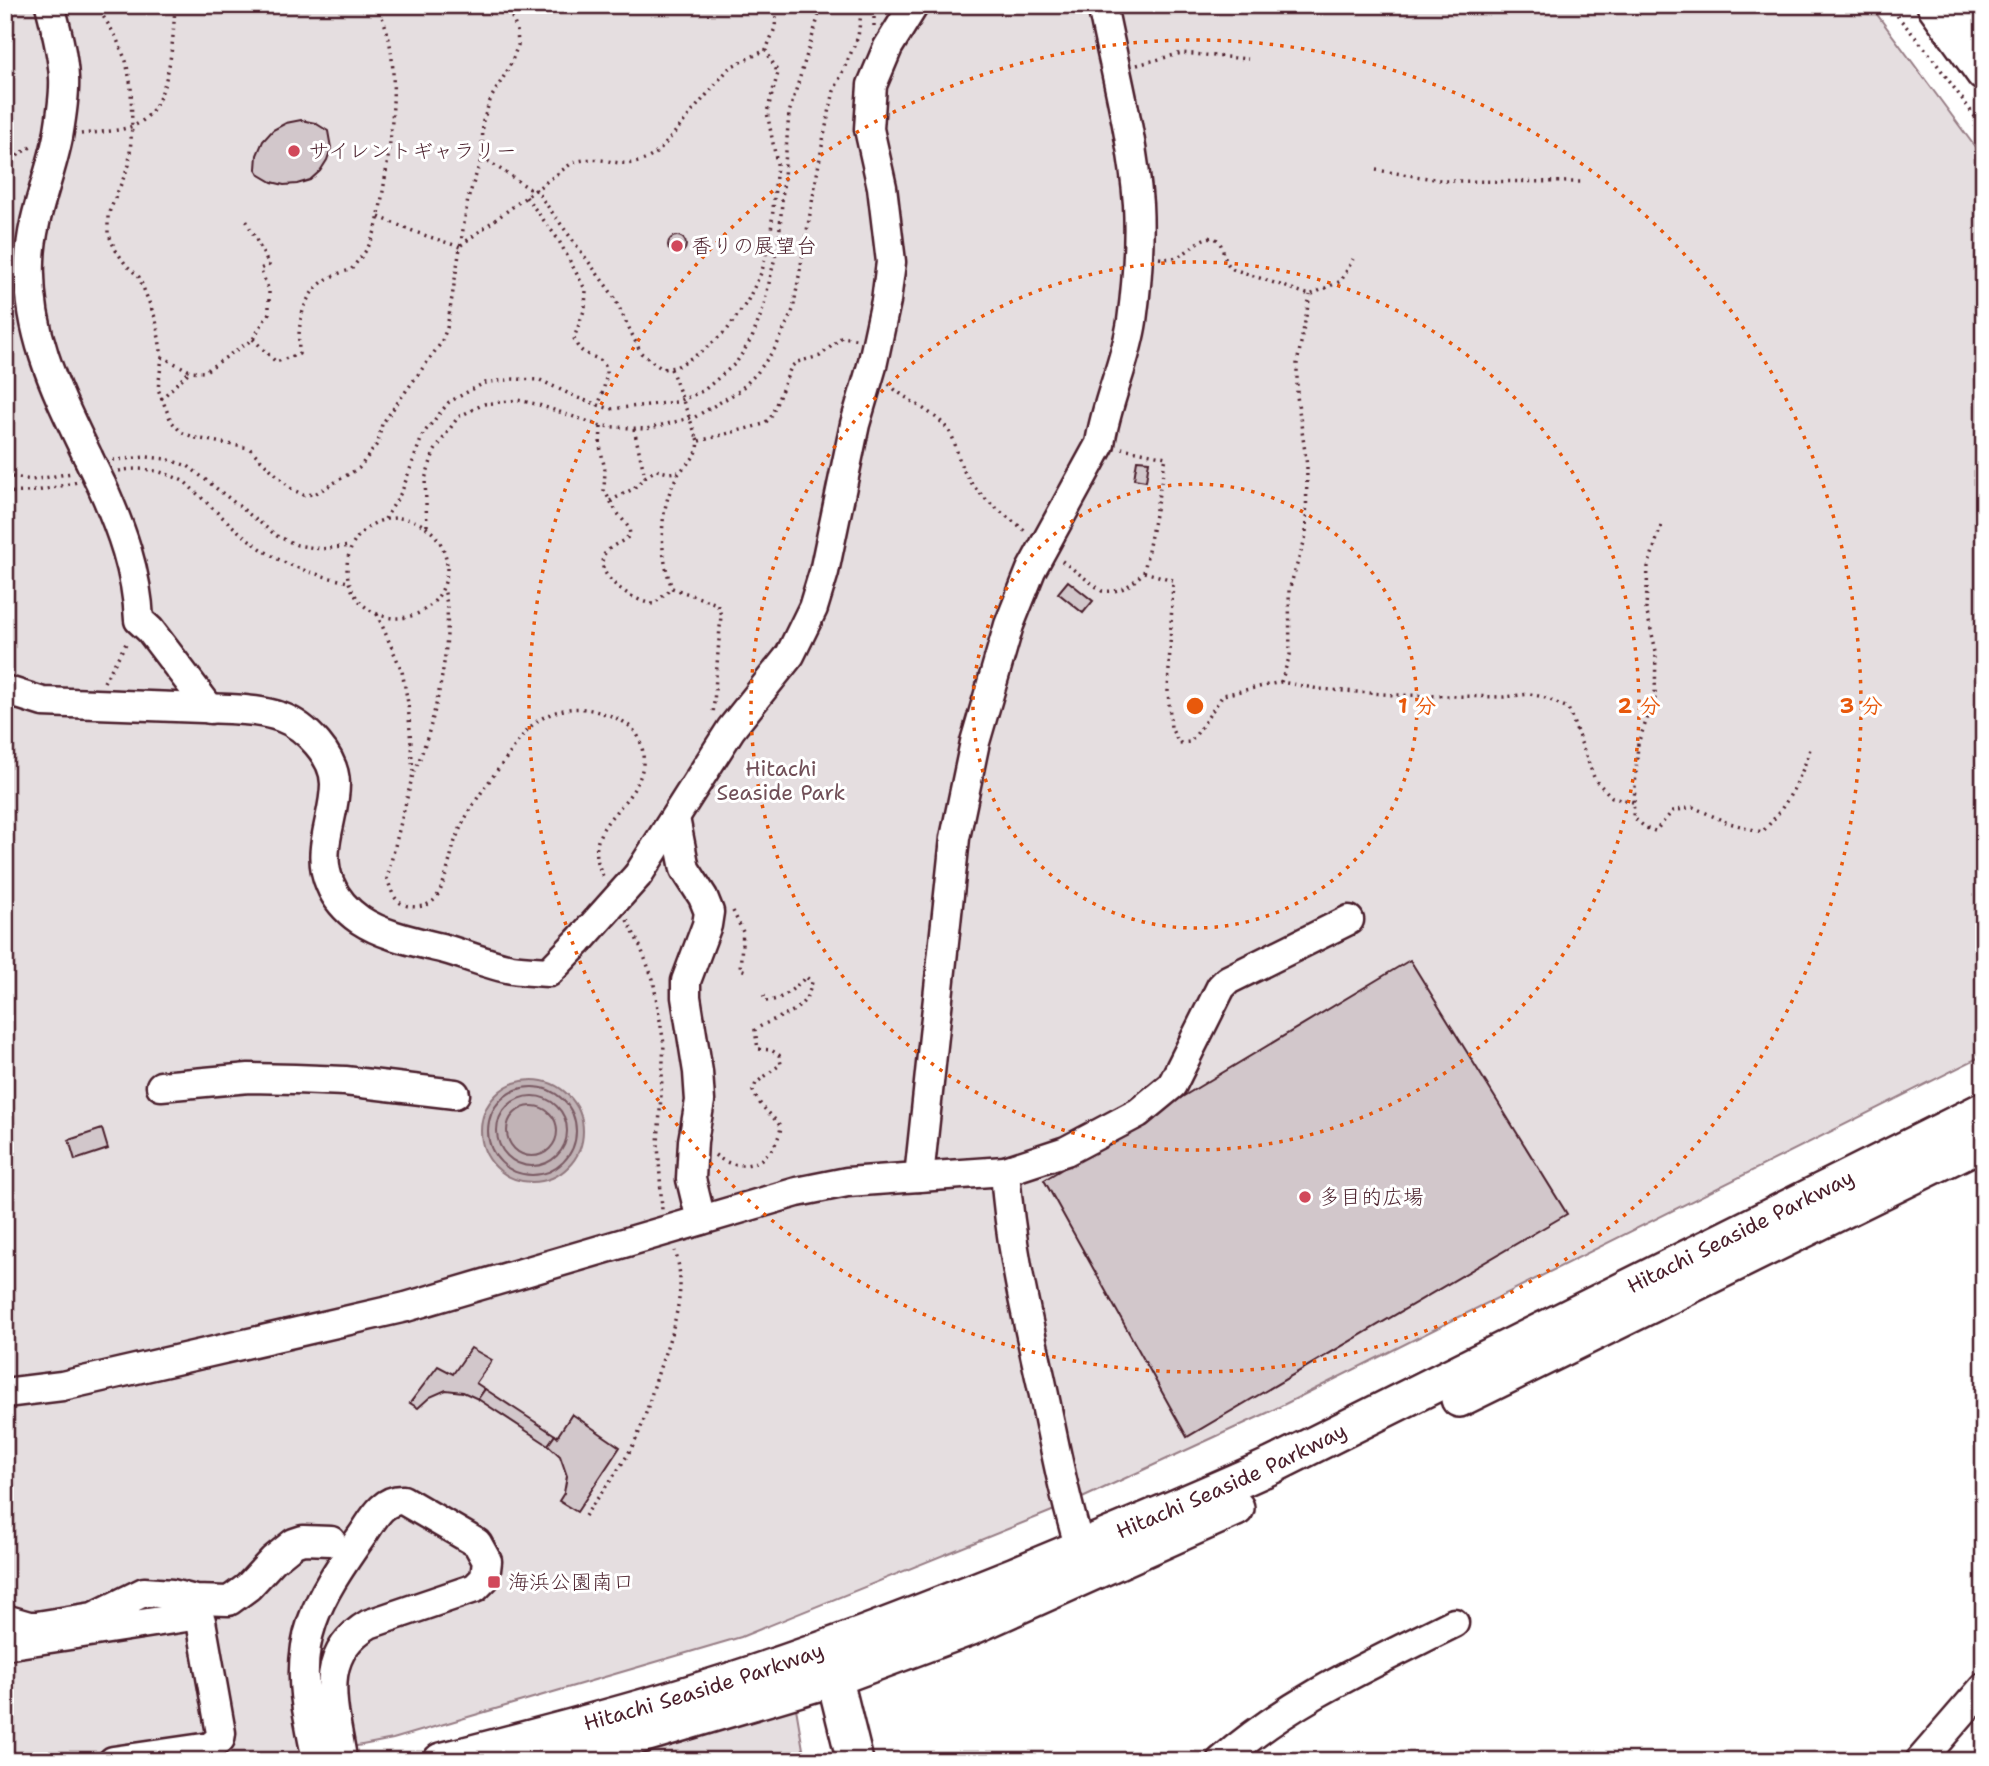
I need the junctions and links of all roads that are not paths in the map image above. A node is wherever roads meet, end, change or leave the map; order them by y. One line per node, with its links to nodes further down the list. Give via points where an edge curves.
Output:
1 (50, 5): 9 (street, via 64,79 58,137 36,216 30,258 35,326 55,388 120,527 138,594 139,620)
2 (914, 5): 10 (street, via 872,85 869,129 891,261 886,301 866,355 824,572 790,655 731,729)
3 (1102, 5): 17 (street, via 1138,202 1132,323 1100,444 1031,570 1009,625 975,742 955,838)
4 (1934, 5): 7 (main road)
5 (1971, 5): 6 (main road)
6 (1984, 23)
7 (1984, 73)
8 (5, 690): 9 (street, via 43,702)
9 (210, 709): 10 (street, bridge, via 282,717 314,741 331,763 335,784 325,867 345,908 362,921 404,939 496,965 549,972 638,875)
10 (675, 818): 18 (street, via 685,869 709,912 686,981 700,1101 691,1179)
11 (1349, 920): 16 (street, via 1228,980 1171,1085 1138,1113 1066,1151)
12 (162, 1086): 13 (street, via 284,1078)
13 (455, 1094)
14 (1984, 1110): 21 (main road, Hitachi Seaside Parkway, via 1273,1465)
15 (1984, 1141): 25 (main road, Hitachi Seaside Parkway, via 1194,1528 971,1627)
16 (1005, 1171): 17 (street); 21 (street, via 1016,1268)
17 (919, 1177): 18 (street, via 847,1182)
18 (701, 1220): 19 (street, via 406,1307 62,1386)
19 (5, 1393)
20 (331, 1541): 22 (street, via 294,1543 229,1601 195,1601 144,1592 93,1617 29,1626)
21 (1080, 1548): 25 (main road, Hitachi Seaside Parkway)
22 (5, 1619)
23 (1454, 1623): 33 (street, via 1299,1702)
24 (5, 1645): 27 (street, via 192,1616 201,1621 220,1740 210,1747)
25 (830, 1663): 30 (main road, Hitachi Seaside Parkway, via 727,1682); 31 (main road, Hitachi Seaside Parkway); 32 (main road)
26 (1984, 1687): 34 (street)
27 (113, 1761)
28 (320, 1761): 29 (street, via 307,1712 302,1663 307,1637 334,1576 380,1509 402,1500 477,1544 486,1561 485,1578 475,1588 376,1621 345,1643 331,1685)
29 (339, 1761)
30 (441, 1761)
31 (554, 1761)
32 (855, 1761)
33 (1221, 1761)
34 (1920, 1761)

